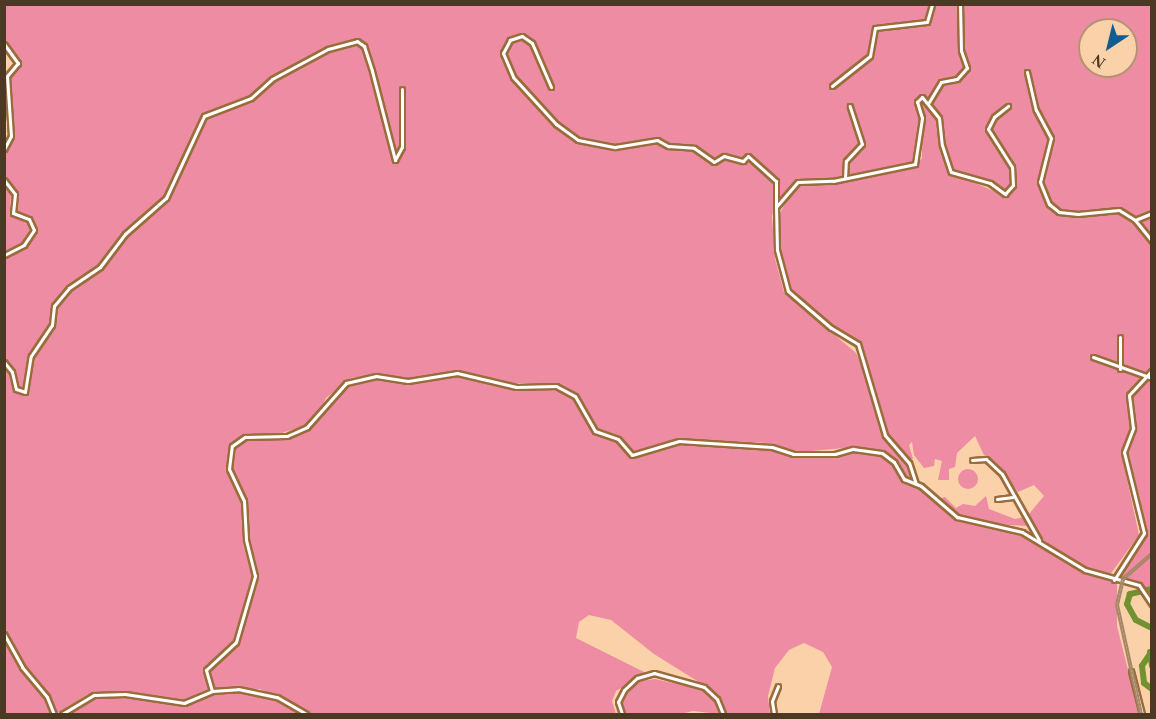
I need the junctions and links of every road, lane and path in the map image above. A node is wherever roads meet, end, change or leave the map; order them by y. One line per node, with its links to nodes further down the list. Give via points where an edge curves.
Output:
1 (932, 4): 5 (street, via 927,22 875,28 870,56)
2 (960, 4): 8 (street, via 962,55 967,68 957,79 941,82)
3 (4, 44): 11 (street, via 18,63 7,76 11,136)
4 (1027, 72): 16 (street, via 1036,110 1051,138 1040,183 1049,204 1059,212 1078,214 1119,210)
5 (832, 86)
6 (551, 87): 14 (street, via 532,43 522,36 510,40 503,57 516,81 556,124 578,140 615,147 657,140 668,146 694,148 714,162 724,156 743,161 748,156 776,181)
7 (402, 89): 21 (street, via 402,147 395,160 372,70 364,46 357,41 328,49 272,79 252,98 204,116 166,198 122,237 100,267 69,288 54,306 52,325 31,356 25,392 16,389 12,372)
8 (929, 102): 10 (street, via 940,121 942,145 951,172 990,183 1003,194 1012,188 1014,174 992,139 988,125); 12 (street, via 922,98 917,102 922,118 915,164)
9 (850, 106): 12 (street, via 862,144 846,161)
10 (1008, 106)
11 (4, 149)
12 (845, 178): 14 (street, via 796,183)
13 (4, 180): 18 (street, via 15,194 13,213 29,219 34,230 24,245)
14 (776, 207): 26 (street, via 777,250 788,291 831,328 858,344 885,435 909,463)
15 (1152, 213): 16 (street)
16 (1135, 220): 17 (street)
17 (1152, 241)
18 (4, 255)
19 (1120, 337): 22 (street)
20 (1093, 357): 22 (street, via 1106,358)
21 (4, 362)
22 (1120, 369): 24 (street)
23 (1152, 370): 24 (street)
24 (1149, 377): 30 (street, via 1129,395 1133,423 1124,452 1143,533)
25 (972, 460): 27 (street, via 981,458 995,465 1011,487)
26 (916, 484): 29 (street, via 957,517 979,525 1014,529); 35 (street, via 904,479 886,455 864,449 802,455 772,447 673,441 632,455 618,439 595,431 575,396 551,385 516,387 457,374 408,381 376,376 353,379 329,399 319,417 307,427 287,436 245,437 232,446 229,469 244,501 247,548 255,576 236,642 206,670)
27 (1013, 497): 28 (street); 29 (street, via 1029,515)
28 (996, 499)
29 (1042, 543): 30 (street, via 1076,566)
30 (1114, 580): 31 (street, via 1141,587)
31 (1151, 603)
32 (4, 634): 36 (street, via 22,667 47,697)
33 (1131, 671): 42 (street)
34 (778, 686): 41 (street, via 772,701)
35 (212, 691): 37 (street, via 184,703 125,694 93,695); 38 (street, via 263,692)
36 (54, 714)
37 (62, 714)
38 (306, 714)
39 (622, 714): 40 (street, via 618,702 624,690 637,678 654,673 704,687 717,699)
40 (723, 714)
41 (774, 714)
42 (1142, 714)

